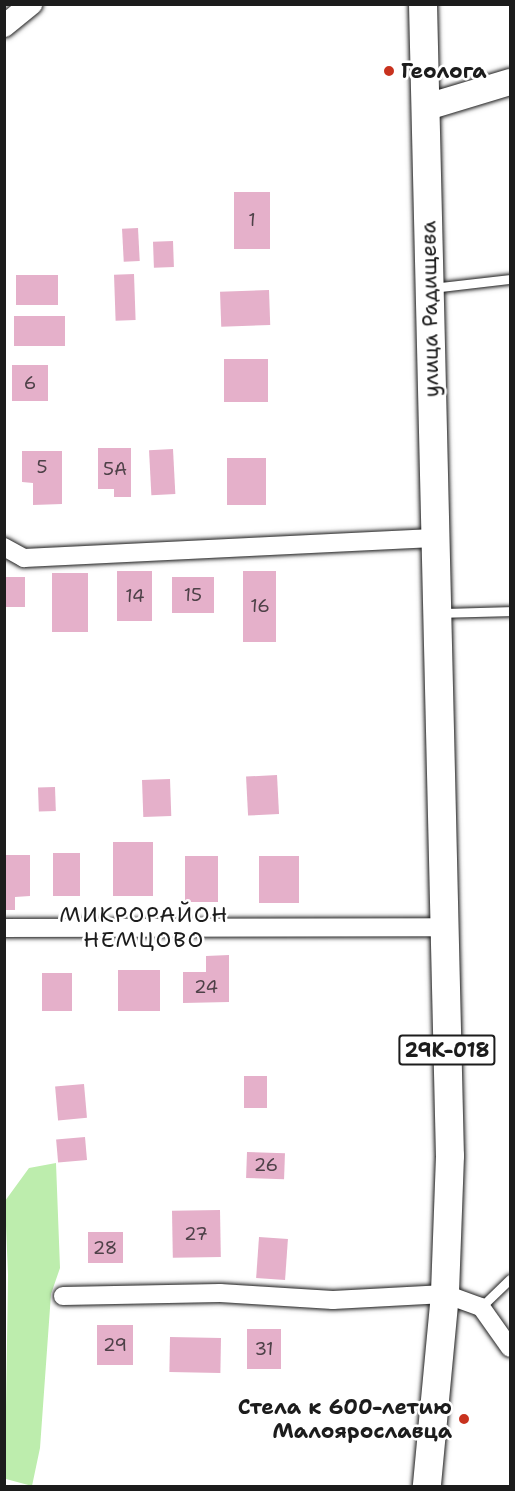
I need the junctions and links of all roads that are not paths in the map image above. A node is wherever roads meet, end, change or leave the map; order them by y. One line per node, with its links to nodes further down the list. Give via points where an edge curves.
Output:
1 (31, 4): 3 (street)
2 (423, 4): 5 (main road, улица Радищева)
3 (4, 26)
4 (510, 82): 5 (main road)
5 (427, 108): 7 (main road, улица Радищева)
6 (510, 279): 7 (lane)
7 (430, 288): 8 (main road, улица Радищева)
8 (434, 538): 9 (street, via 24,558); 11 (main road, улица Радищева)
9 (4, 547)
10 (510, 611): 11 (lane)
11 (438, 613): 12 (main road, 29К-018)
12 (444, 927): 13 (street); 15 (main road, 29К-018, via 450,1156)
13 (4, 928)
14 (510, 1279): 17 (lane)
15 (444, 1294): 16 (street, via 333,1300 220,1293); 17 (street); 19 (main road, 29К-018)
16 (63, 1296)
17 (481, 1307): 18 (street)
18 (510, 1348)
19 (427, 1486)

